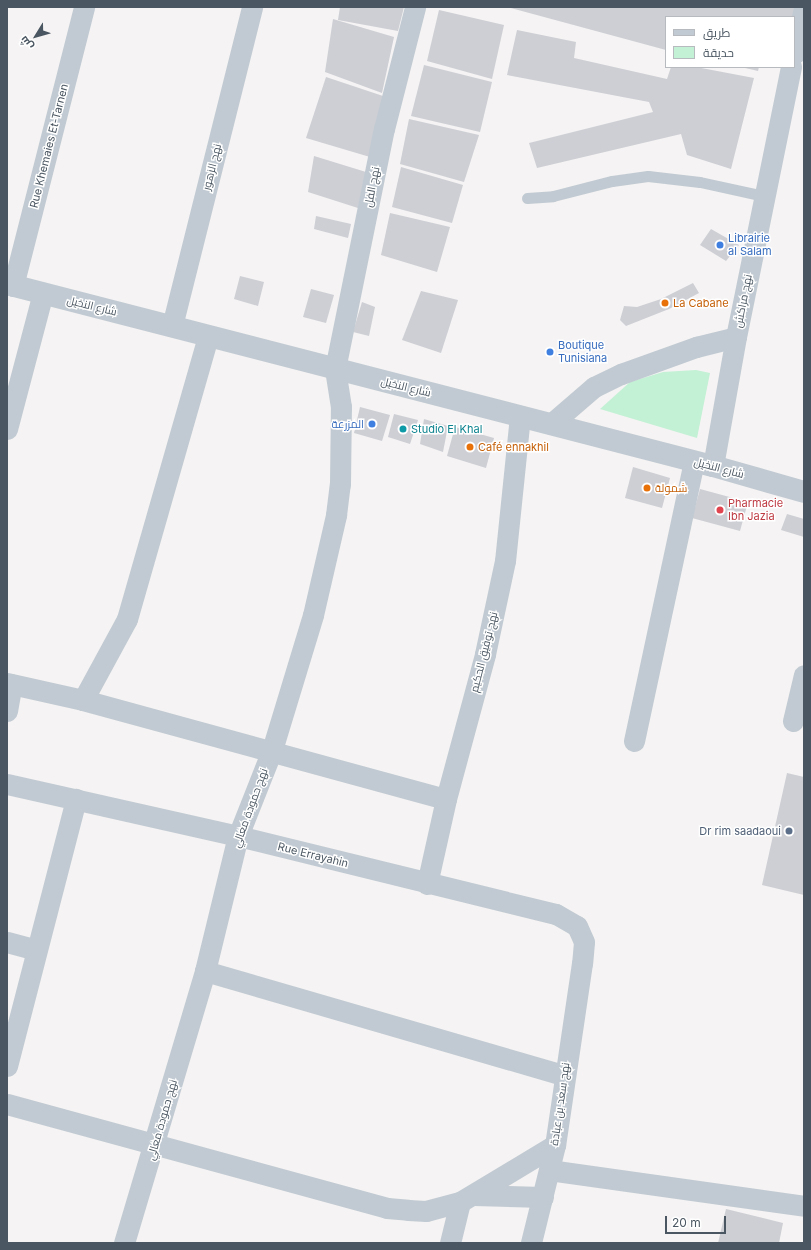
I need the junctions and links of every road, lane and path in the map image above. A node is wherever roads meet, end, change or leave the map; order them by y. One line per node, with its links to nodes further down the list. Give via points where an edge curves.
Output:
1 (84, 7): 9 (street, Rue Khemaies Et-Tarnen)
2 (252, 7): 11 (street, نهج الزهور)
3 (415, 7): 14 (street, نهج الفل, via 384,129)
4 (804, 8): 5 (street)
5 (795, 49)
6 (791, 68): 7 (street, نهج مراكش)
7 (764, 196): 8 (lane, via 700,182 648,176 612,181 553,196); 13 (street, نهج مراكش)
8 (527, 198)
9 (10, 285): 10 (street, شارع النخيل)
10 (43, 293): 11 (street, شارع النخيل); 17 (street)
11 (172, 326): 12 (street, شارع النخيل)
12 (208, 336): 14 (street, شارع النخيل); 22 (street, via 127,619)
13 (736, 337): 16 (street, via 696,347 621,374 594,387); 18 (street, نهج مراكش)
14 (335, 369): 15 (street, شارع النخيل); 26 (street, نهج حمودة معالي, via 341,407 340,484 336,515 313,615)
15 (520, 416): 16 (street, شارع النخيل); 29 (street, نهج توفيق الحكيم, via 505,561 485,654)
16 (551, 424): 18 (street, شارع النخيل)
17 (7, 429)
18 (703, 463): 19 (street, شارع النخيل); 25 (street, نهج مراكش)
19 (804, 492)
20 (804, 675): 24 (street)
21 (10, 684): 22 (street); 23 (street)
22 (83, 700): 26 (street)
23 (7, 711)
24 (793, 721)
25 (634, 741)
26 (272, 750): 29 (street); 30 (street, نهج حمودة معالي)
27 (7, 784): 28 (street, Rue Errayahin)
28 (76, 799): 30 (street, Rue Errayahin); 33 (street)
29 (446, 799): 31 (street, نهج توفيق الحكيم)
30 (238, 836): 31 (street, Rue Errayahin); 35 (street, نهج حمودة معالي)
31 (428, 884): 34 (street, Rue Errayahin, via 556,914 569,920 577,926 582,936)
32 (7, 942): 33 (street)
33 (36, 950): 36 (street)
34 (582, 963): 37 (street, نهج سعد بن عبادة)
35 (205, 971): 37 (street); 39 (street, نهج حمودة معالي)
36 (7, 1066)
37 (564, 1076): 40 (street, نهج سعد بن عبادة)
38 (7, 1104): 39 (street)
39 (155, 1144): 43 (street, via 387,1208 426,1211); 45 (street, نهج حمودة معالي)
40 (555, 1146): 41 (street, نهج سعد بن عبادة); 43 (street)
41 (549, 1170): 42 (street, نهج سعد بن عبادة); 44 (street)
42 (543, 1197): 43 (street); 47 (street, نهج سعد بن عبادة)
43 (467, 1199): 46 (street)
44 (804, 1206)
45 (124, 1243)
46 (450, 1243)
47 (531, 1243)

